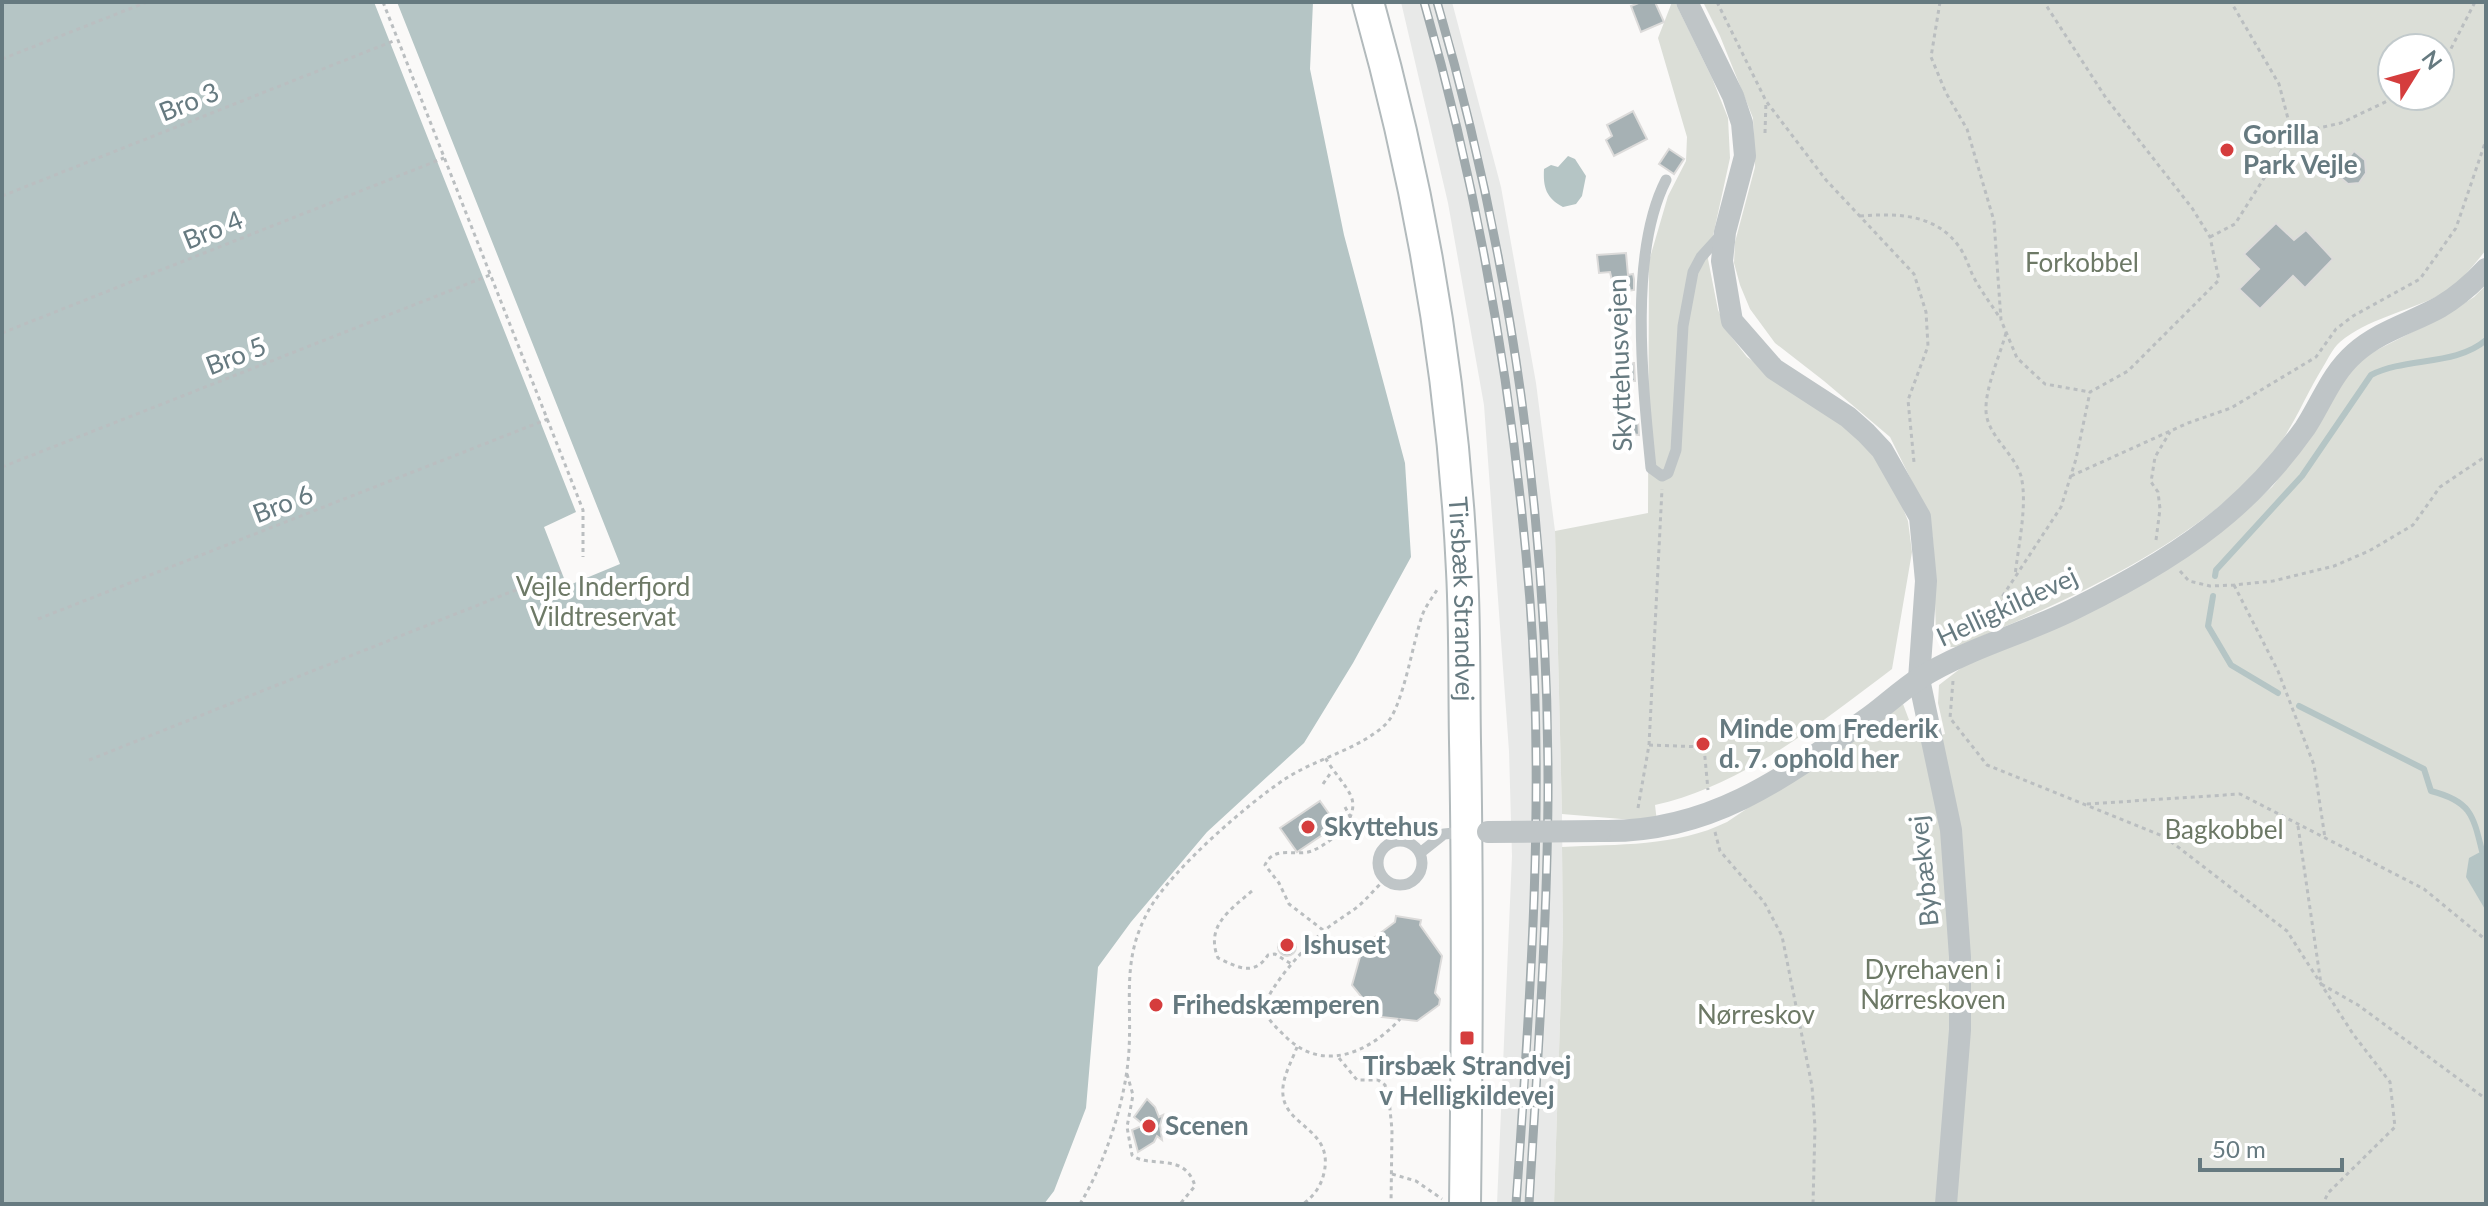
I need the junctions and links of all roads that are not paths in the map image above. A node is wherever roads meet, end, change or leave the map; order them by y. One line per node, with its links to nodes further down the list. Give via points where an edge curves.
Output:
1 (1368, 2): 7 (street, Tirsbæk Strandvej, via 1415,193 1439,335 1462,571)
2 (1687, 2): 4 (street, Skyttehusvejen, via 1742,123 1745,156)
3 (1666, 180): 4 (lane, Skyttehusvejen, via 1650,224 1642,306 1651,468 1662,476 1676,450 1683,326 1693,272)
4 (1725, 232): 6 (street, Skyttehusvejen, via 1722,261 1732,321 1774,369 1866,433 1882,450 1920,517 1926,581)
5 (2486, 269): 6 (street, Helligkildevej, via 2458,296 2379,335 2355,353 2336,372 2306,426 2259,483 2219,520 2167,557 2074,609)
6 (1919, 679): 7 (street, Helligkildevej, bridge, via 1833,743 1710,814 1634,832); 10 (street, Bybækvej, via 1951,830 1960,957 1960,1030)
7 (1477, 832): 8 (lane, via 1444,834); 9 (street, Tirsbæk Strandvej)
8 (1420, 853): 8 (lane, via 1422,867 1415,880 1396,885 1385,879 1378,862 1389,844 1403,841)
9 (1465, 1204)
10 (1946, 1204)

